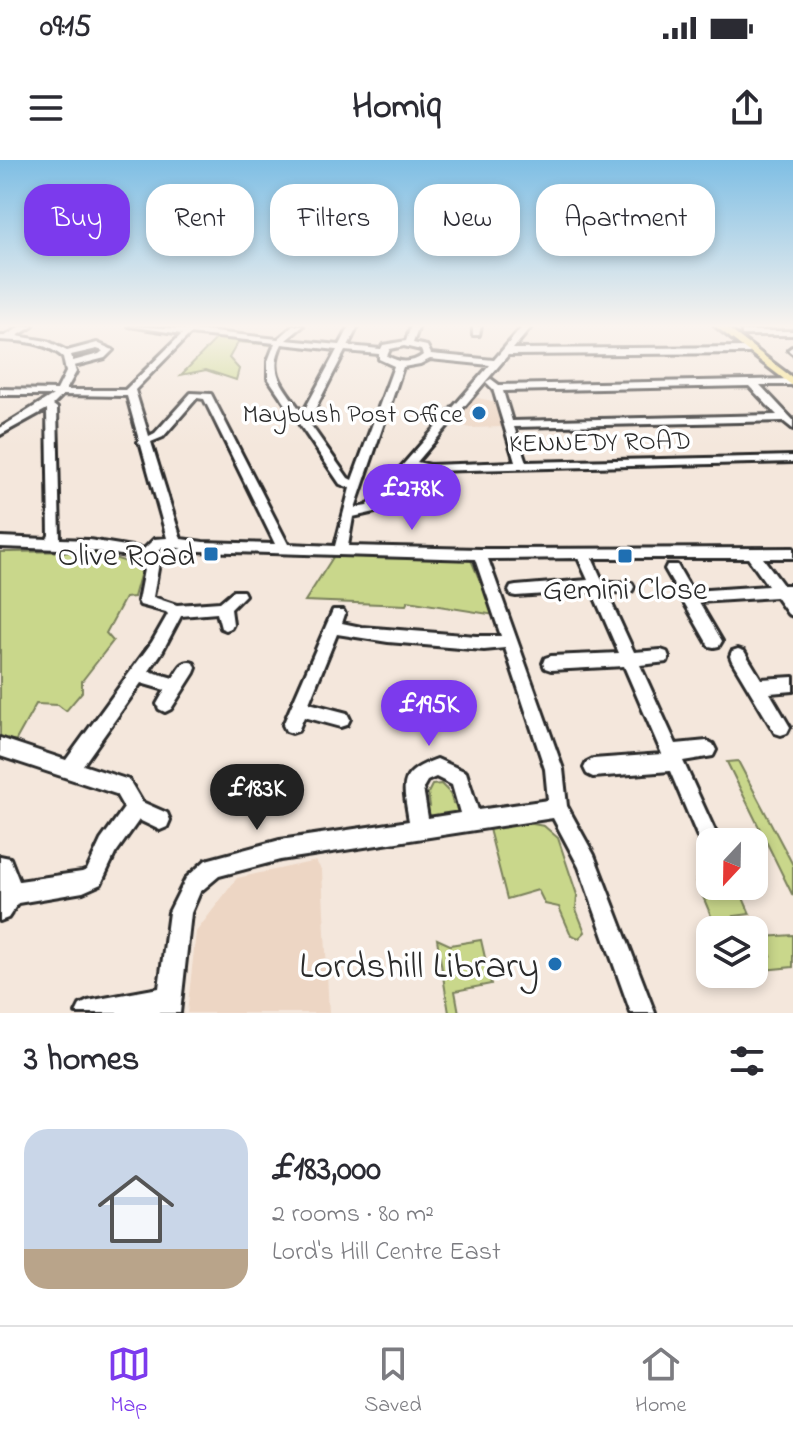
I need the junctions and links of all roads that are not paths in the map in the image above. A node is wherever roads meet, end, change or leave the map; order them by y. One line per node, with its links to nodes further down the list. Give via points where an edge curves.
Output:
1 (399, 365): 24 (street)
2 (68, 366): 14 (street, via 69,379)
3 (152, 366): 13 (street)
4 (273, 366): 16 (street, via 273,378)
5 (334, 366): 16 (street, via 309,411)
6 (493, 366): 8 (street)
7 (769, 366): 9 (main road)
8 (483, 380): 11 (street); 22 (street)
9 (789, 381): 10 (street)
10 (752, 383): 11 (street); 17 (street)
11 (497, 388): 18 (street)
12 (0, 392): 14 (street)
13 (130, 393): 14 (street); 20 (street)
14 (60, 394): 15 (street)
15 (47, 405): 19 (street); 27 (street, via 52,408)
16 (299, 416): 24 (street, via 344,481)
17 (789, 422): 18 (street)
18 (507, 424): 23 (street)
19 (0, 432)
20 (143, 442): 28 (street); 29 (street, via 155,438 194,395 208,396)
21 (793, 459): 23 (street, KENNEDY ROAD)
22 (409, 464): 23 (street, KENNEDY ROAD); 25 (street, via 371,509)
23 (521, 464)
24 (356, 486): 25 (street)
25 (348, 514): 30 (street)
26 (0, 542): 27 (street)
27 (52, 543): 28 (street)
28 (164, 547): 29 (street); 44 (street, via 146,604)
29 (283, 548): 30 (street)
30 (341, 549): 34 (street)
31 (582, 552): 32 (street); 34 (street); 36 (street)
32 (752, 553): 33 (street); 38 (street)
33 (793, 553)
34 (480, 554): 46 (street)
35 (672, 569): 41 (street)
36 (598, 587): 37 (street); 39 (street); 50 (street)
37 (627, 587)
38 (786, 590): 41 (street); 43 (street)
39 (516, 591)
40 (238, 595): 42 (street)
41 (688, 597): 47 (street)
42 (223, 607): 44 (street); 45 (street)
43 (793, 610)
44 (176, 611): 53 (street)
45 (226, 624)
46 (508, 641): 58 (street, via 478,645 378,637 335,620); 67 (street, via 554,769)
47 (714, 641)
48 (738, 656): 56 (street)
49 (661, 657): 50 (street)
50 (629, 659): 51 (street); 64 (street)
51 (551, 663)
52 (188, 668): 55 (street)
53 (137, 675): 55 (street); 66 (street)
54 (793, 684): 56 (street)
55 (177, 686): 57 (street)
56 (757, 687): 61 (street)
57 (165, 704)
58 (299, 708): 59 (street); 60 (street)
59 (341, 719)
60 (292, 725)
61 (781, 727)
62 (0, 747): 66 (street)
63 (707, 750): 64 (street)
64 (672, 758): 65 (street); 72 (street)
65 (593, 768)
66 (70, 769): 68 (street, via 122,787)
67 (558, 808): 69 (street); 77 (street, via 587,862)
68 (135, 809): 70 (street); 74 (street, via 94,877)
69 (471, 819): 71 (street); 71 (street, via 459,779 437,768 421,774 413,786)
70 (160, 820)
71 (420, 827): 75 (street, via 255,854 213,867 193,885 180,912)
72 (704, 828)
73 (3, 865): 74 (street)
74 (6, 901)
75 (169, 1006): 76 (street)
76 (88, 1013)
77 (643, 1013)

